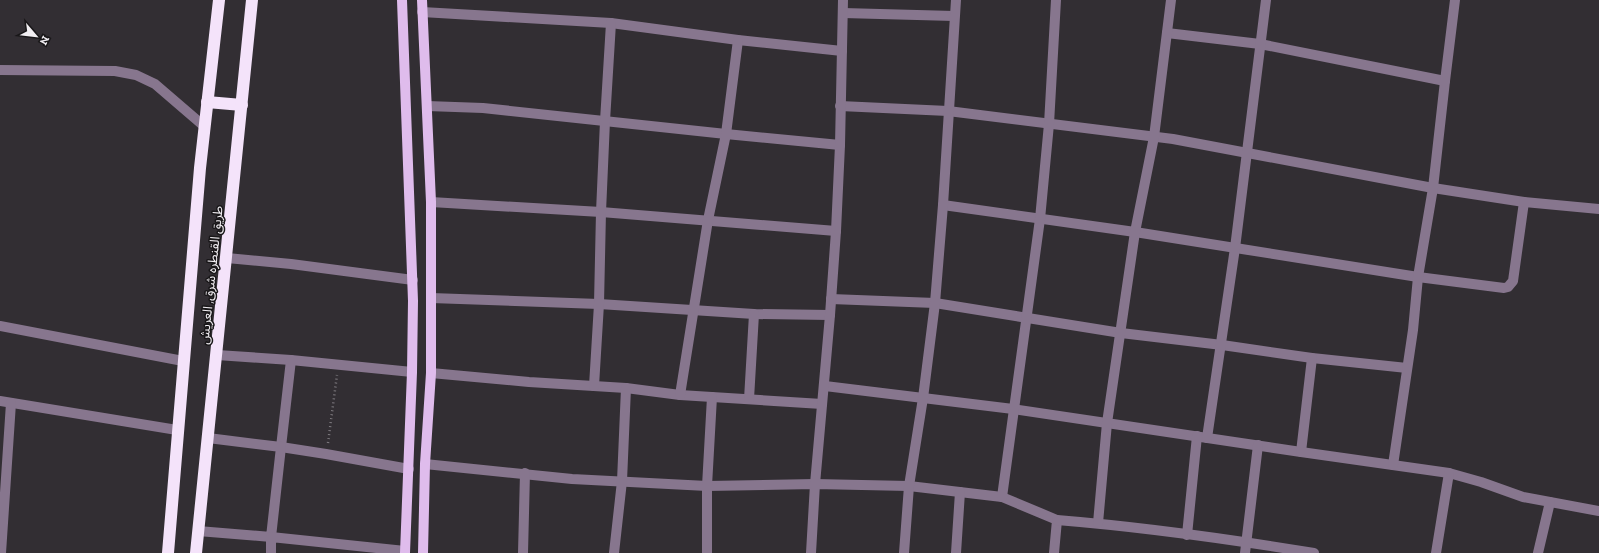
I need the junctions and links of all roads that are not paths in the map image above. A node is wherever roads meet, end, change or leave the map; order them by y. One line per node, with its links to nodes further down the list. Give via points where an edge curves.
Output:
1 (219, 0): 21 (highway, طريق القنطره شرق, العريش)
2 (252, 0): 22 (highway, طريق القنطره شرق, العريش)
3 (402, 0): 46 (main road)
4 (422, 0): 11 (main road)
5 (843, 0): 12 (street)
6 (956, 0): 13 (street)
7 (1056, 0): 27 (street)
8 (1171, 0): 15 (street)
9 (1266, 0): 17 (street)
10 (1455, 0): 20 (street)
11 (422, 12): 14 (street); 23 (main road)
12 (843, 13): 13 (street); 18 (street)
13 (954, 16): 25 (street)
14 (611, 23): 16 (street); 26 (street)
15 (1167, 33): 17 (street); 30 (street)
16 (738, 40): 18 (street); 29 (street)
17 (1260, 44): 20 (street); 32 (street)
18 (842, 51): 24 (street)
19 (0, 70): 28 (street, via 115,71 136,75 155,84)
20 (1445, 81): 33 (street)
21 (207, 102): 22 (highway); 28 (highway, طريق القنطره شرق, العريش)
22 (242, 105): 44 (highway, طريق القنطره شرق, العريش)
23 (426, 106): 26 (street, via 483,108); 34 (main road)
24 (840, 106): 25 (street); 31 (street)
25 (948, 111): 27 (street); 36 (street)
26 (605, 120): 29 (street); 38 (street)
27 (1049, 124): 30 (street); 39 (street)
28 (205, 127): 61 (highway, طريق القنطره شرق, العريش)
29 (726, 134): 31 (street); 40 (street)
30 (1154, 137): 32 (street); 42 (street)
31 (840, 145): 41 (street)
32 (1246, 153): 33 (street); 43 (street)
33 (1433, 188): 35 (street); 45 (street)
34 (431, 202): 38 (street); 47 (main road)
35 (1524, 202): 37 (street); 45 (street, via 1513,281 1508,287)
36 (943, 205): 39 (street); 49 (street)
37 (1599, 209)
38 (601, 212): 40 (street); 50 (street)
39 (1040, 219): 42 (street); 54 (street)
40 (708, 220): 41 (street); 51 (street)
41 (836, 231): 48 (street)
42 (1135, 232): 43 (street); 56 (street)
43 (1235, 248): 45 (street); 57 (street)
44 (227, 258): 46 (street); 58 (highway, طريق القنطره شرق, العريش)
45 (1418, 277): 62 (street)
46 (413, 280): 63 (main road)
47 (431, 298): 50 (street); 64 (main road)
48 (831, 299): 49 (street); 53 (street)
49 (935, 303): 54 (street); 70 (street)
50 (599, 304): 51 (street); 65 (street)
51 (693, 311): 52 (street); 68 (street)
52 (754, 314): 53 (street); 71 (street)
53 (830, 315): 66 (street)
54 (1027, 318): 56 (street); 75 (street)
55 (0, 326): 61 (street)
56 (1121, 333): 57 (street); 76 (street)
57 (1222, 345): 59 (street); 78 (street)
58 (217, 355): 60 (street); 79 (highway, طريق القنطره شرق, العريش)
59 (1312, 358): 62 (street); 82 (street)
60 (291, 360): 63 (street); 81 (street)
61 (183, 361): 77 (highway, طريق القنطره شرق, العريش)
62 (1407, 368): 84 (street)
63 (412, 372): 85 (main road)
64 (431, 373): 65 (street); 83 (main road)
65 (594, 386): 67 (street)
66 (825, 386): 70 (street); 74 (street)
67 (626, 388): 68 (street); 88 (street)
68 (680, 394): 69 (street)
69 (712, 397): 71 (street); 90 (street)
70 (923, 398): 75 (street); 91 (street)
71 (749, 399): 74 (street)
72 (0, 401): 73 (street)
73 (11, 403): 77 (street); 103 (street)
74 (822, 404): 89 (street)
75 (1013, 409): 76 (street); 93 (street)
76 (1107, 423): 78 (street); 97 (street)
77 (177, 430): 104 (highway, طريق القنطره شرق, العريش)
78 (1202, 437): 80 (street); 99 (street)
79 (208, 438): 81 (street); 98 (highway, طريق القنطره شرق, العريش)
80 (1258, 445): 82 (street); 101 (street)
81 (282, 447): 85 (street); 100 (street)
82 (1301, 452): 84 (street)
83 (426, 464): 87 (street); 107 (main road)
84 (1393, 465): 86 (street)
85 (409, 469): 102 (main road)
86 (1449, 473): 94 (street, via 1524,497); 117 (street)
87 (524, 474): 88 (street); 108 (street)
88 (622, 481): 90 (street); 109 (street)
89 (815, 484): 90 (street); 91 (street); 111 (street)
90 (707, 486): 110 (street)
91 (909, 486): 92 (street); 112 (street)
92 (960, 492): 93 (street); 113 (street)
93 (1002, 497): 96 (street)
94 (1550, 502): 95 (street); 118 (street)
95 (1599, 511)
96 (1057, 520): 97 (street); 114 (street)
97 (1098, 523): 99 (street)
98 (198, 531): 100 (street); 105 (highway, طريق القنطره شرق, العريش)
99 (1187, 535): 101 (street)
100 (271, 537): 102 (street); 106 (street)
101 (1246, 542): 115 (street); 116 (street)
102 (405, 552)
103 (1, 553)
104 (168, 553)
105 (196, 553)
106 (271, 553)
107 (423, 553)
108 (524, 553)
109 (614, 553)
110 (707, 553)
111 (811, 553)
112 (904, 553)
113 (956, 553)
114 (1054, 553)
115 (1245, 553)
116 (1314, 553)
117 (1436, 553)
118 (1538, 553)

